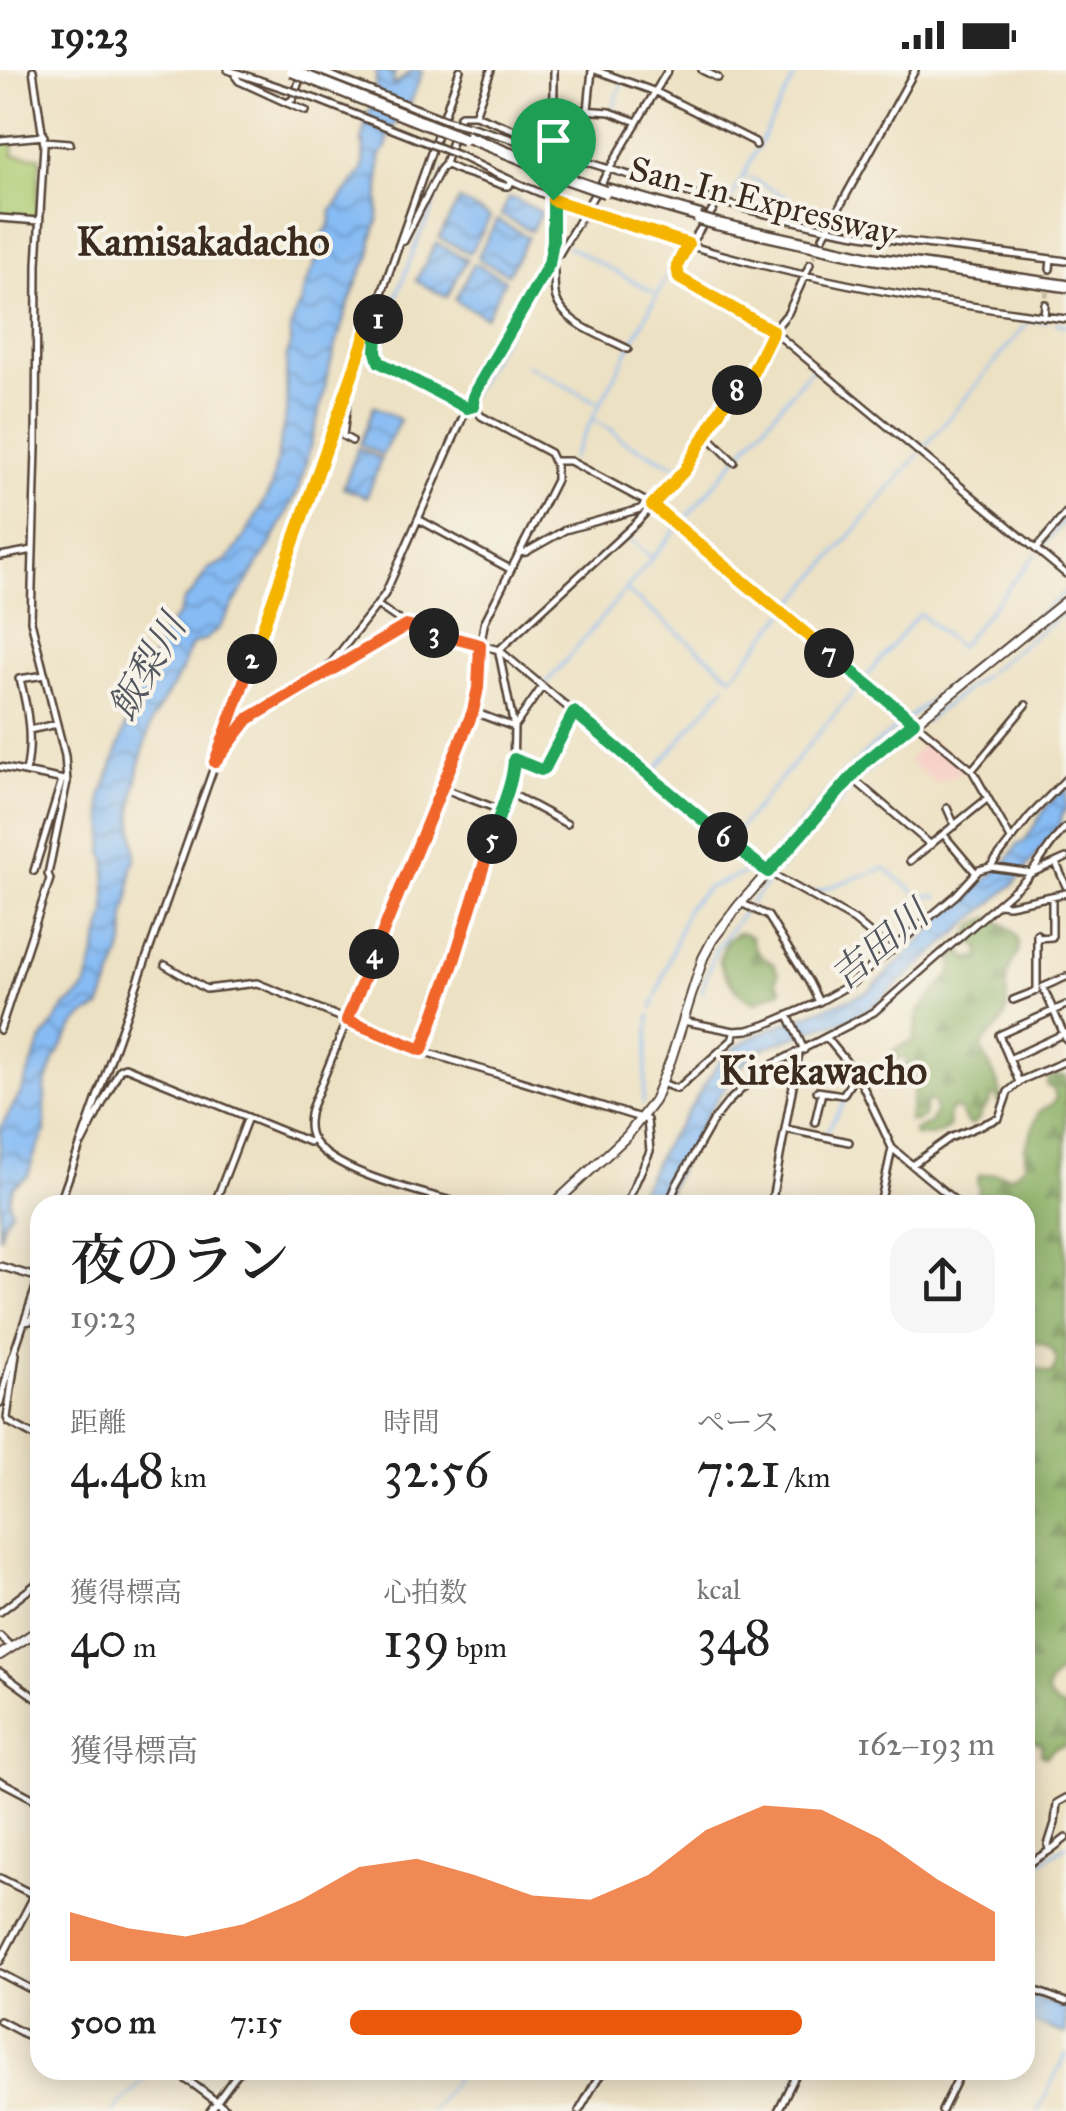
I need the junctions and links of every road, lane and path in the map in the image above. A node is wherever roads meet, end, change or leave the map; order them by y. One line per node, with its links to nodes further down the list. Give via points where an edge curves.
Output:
1 (32, 70): 23 (street)
2 (228, 70): 12 (street)
3 (295, 70): 15 (street); 21 (highway, San-In Expressway, bridge)
4 (317, 70): 21 (street, bridge)
5 (460, 70): 39 (street)
6 (491, 70): 19 (street)
7 (554, 70): 16 (street)
8 (593, 70): 14 (street); 17 (street)
9 (668, 70): 14 (street)
10 (702, 70): 13 (street)
11 (915, 70): 36 (street)
12 (237, 73): 15 (street); 30 (street, bridge, via 458,155)
13 (718, 78)
14 (656, 92): 20 (street); 26 (street)
15 (287, 103): 18 (street)
16 (554, 108): 17 (street); 22 (street)
17 (588, 110): 20 (street)
18 (306, 111)
19 (475, 116): 22 (street, via 536,138); 28 (street, via 459,118)
20 (638, 122): 29 (street)
21 (466, 134): 27 (street); 46 (highway, San-In Expressway, bridge, via 543,168 700,218 871,258)
22 (554, 136): 27 (street)
23 (44, 138): 24 (street); 25 (street); 35 (street)
24 (0, 140)
25 (70, 143)
26 (756, 145)
27 (554, 151): 29 (street); 31 (street)
28 (446, 164): 30 (street, via 505,186); 39 (street)
29 (610, 169): 32 (street); 33 (street)
30 (510, 182): 31 (street)
31 (553, 200): 33 (street); 40 (street)
32 (718, 202): 36 (street); 38 (street)
33 (584, 211): 38 (street); 40 (street)
34 (0, 218): 35 (street)
35 (39, 221): 63 (street)
36 (827, 228): 37 (street); 41 (street)
37 (823, 237)
38 (688, 244): 45 (street); 51 (street, via 677,266 679,278)
39 (397, 250): 48 (street)
40 (551, 258): 52 (street, via 555,297 565,316); 54 (street)
41 (1050, 259): 42 (street); 44 (street)
42 (1066, 261)
43 (810, 264): 45 (street)
44 (1050, 269)
45 (805, 275): 49 (street); 51 (street)
46 (1066, 285)
47 (1045, 304): 49 (street)
48 (375, 314): 53 (street); 54 (street, via 379,362)
49 (1044, 317): 50 (street)
50 (1066, 319)
51 (773, 331): 55 (street, via 747,384 729,395); 62 (street)
52 (628, 350)
53 (348, 390): 56 (street, via 343,436); 84 (street)
54 (470, 407): 57 (street); 61 (street)
55 (707, 435): 58 (street); 59 (street, via 685,470)
56 (352, 441)
57 (554, 461): 59 (street, via 570,462); 64 (street, via 553,486)
58 (734, 462)
59 (650, 504): 64 (street, via 565,530); 72 (street); 79 (street)
60 (1066, 513): 62 (street)
61 (418, 519): 66 (street); 69 (street)
62 (1036, 548): 67 (street)
63 (32, 550): 65 (street); 73 (street, via 32,624)
64 (519, 553): 66 (street)
65 (0, 556)
66 (510, 569): 71 (street)
67 (1066, 574)
68 (1066, 601): 79 (main road)
69 (377, 605): 70 (street); 74 (street)
70 (406, 626): 71 (street); 74 (street)
71 (480, 645): 72 (street); 77 (street)
72 (499, 650): 75 (street); 81 (street)
73 (45, 675): 80 (street); 82 (street, via 18,679)
74 (322, 675): 84 (street, via 248,719)
75 (543, 686): 78 (street); 81 (street)
76 (1026, 705): 86 (street)
77 (473, 711): 81 (street); 91 (street)
78 (574, 712): 83 (street, via 545,768); 107 (street)
79 (914, 722): 86 (street); 88 (main road)
80 (57, 724): 82 (street); 90 (street)
81 (514, 727): 83 (street)
82 (29, 730): 87 (street)
83 (514, 759): 92 (street)
84 (215, 762): 144 (street)
85 (0, 766): 87 (street)
86 (972, 770): 93 (street)
87 (26, 772): 90 (street)
88 (851, 777): 101 (street); 107 (main road)
89 (1066, 779): 100 (street)
90 (64, 780): 106 (street); 126 (street, via 50,878)
91 (442, 788): 95 (street); 124 (street)
92 (507, 792): 95 (street); 96 (street)
93 (988, 798): 97 (street); 100 (street)
94 (947, 808): 97 (street)
95 (500, 810): 130 (street)
96 (567, 824)
97 (955, 826): 99 (street)
98 (1066, 827): 109 (street)
99 (944, 835): 101 (street); 108 (street)
100 (1010, 839): 105 (street)
101 (932, 845): 103 (street)
102 (1066, 858): 104 (street)
103 (910, 861)
104 (1056, 863): 109 (street); 110 (street)
105 (991, 867): 108 (street); 109 (street)
106 (34, 871)
107 (768, 872): 113 (main road); 115 (street, via 848,916)
108 (976, 873): 115 (street)
109 (1029, 873): 114 (street)
110 (1066, 886)
111 (1066, 894): 112 (street)
112 (1052, 898): 114 (street); 118 (street, via 1052,936 1037,936)
113 (741, 903): 120 (street, via 768,916); 125 (main road, via 704,958)
114 (998, 904): 129 (street, via 874,1012)
115 (891, 950): 120 (street)
116 (164, 966): 124 (street, via 204,989 257,983)
117 (1066, 978): 118 (street)
118 (1040, 989): 119 (street); 122 (street)
119 (1014, 1000)
120 (819, 1002): 123 (street)
121 (1066, 1005): 122 (street)
122 (1054, 1011): 128 (street); 132 (street, via 998,1034)
123 (789, 1017): 127 (street); 131 (street)
124 (347, 1020): 130 (street); 141 (street, via 310,1109)
125 (684, 1021): 127 (street); 136 (main road)
126 (0, 1030)
127 (734, 1032): 136 (street, via 677,1088)
128 (1065, 1035): 132 (street)
129 (827, 1038): 131 (street); 134 (street)
130 (422, 1050): 138 (street)
131 (802, 1050): 140 (street); 151 (street, via 766,1069 728,1102)
132 (1009, 1058): 135 (street)
133 (1066, 1061): 135 (street)
134 (856, 1074): 139 (street, via 844,1094 819,1091); 143 (street)
135 (1019, 1082): 145 (street, via 1005,1096 999,1118 950,1138)
136 (662, 1083): 138 (main road)
137 (248, 1117): 141 (street); 144 (street, via 124,1067); 147 (street)
138 (642, 1118): 149 (main road); 150 (street, via 649,1122 650,1150)
139 (815, 1122)
140 (786, 1129): 142 (street); 152 (street)
141 (313, 1139): 148 (street, via 354,1170)
142 (849, 1142)
143 (892, 1148): 145 (street); 153 (street)
144 (78, 1150): 146 (street)
145 (912, 1165): 154 (street)
146 (63, 1195)
147 (218, 1195)
148 (433, 1195)
149 (564, 1195)
150 (632, 1195)
151 (673, 1195)
152 (773, 1195)
153 (882, 1195)
154 (948, 1195)
155 (0, 1266): 156 (street)
156 (30, 1276)
157 (30, 1304): 159 (street)
158 (30, 1321): 159 (street)
159 (25, 1322): 160 (street)
160 (15, 1351): 161 (street); 162 (street, via 7,1418)
161 (0, 1404)
162 (30, 1434)
163 (30, 1589): 164 (street)
164 (0, 1612)
165 (30, 1635): 167 (main road)
166 (0, 1636): 167 (street)
167 (11, 1647): 168 (main road)
168 (0, 1654)
169 (0, 1672): 170 (street)
170 (30, 1694)
171 (0, 1781): 172 (street)
172 (30, 1797)
173 (1066, 1798): 175 (street, via 1057,1803)
174 (1066, 1838): 175 (street)
175 (1050, 1851): 176 (street)
176 (1035, 1860)
177 (0, 1878): 178 (street)
178 (30, 1893)
179 (30, 1909): 180 (street)
180 (0, 1962)
181 (0, 1973): 182 (street)
182 (30, 1989)
183 (1035, 1991): 184 (street)
184 (1066, 2002)
185 (0, 2021): 186 (street)
186 (30, 2037)
187 (185, 2080): 192 (street)
188 (233, 2080): 192 (street)
189 (597, 2080): 195 (street)
190 (793, 2080): 196 (street)
191 (957, 2080): 197 (street)
192 (217, 2102): 193 (street); 194 (street)
193 (210, 2111)
194 (229, 2111)
195 (579, 2111)
196 (778, 2111)
197 (942, 2111)

